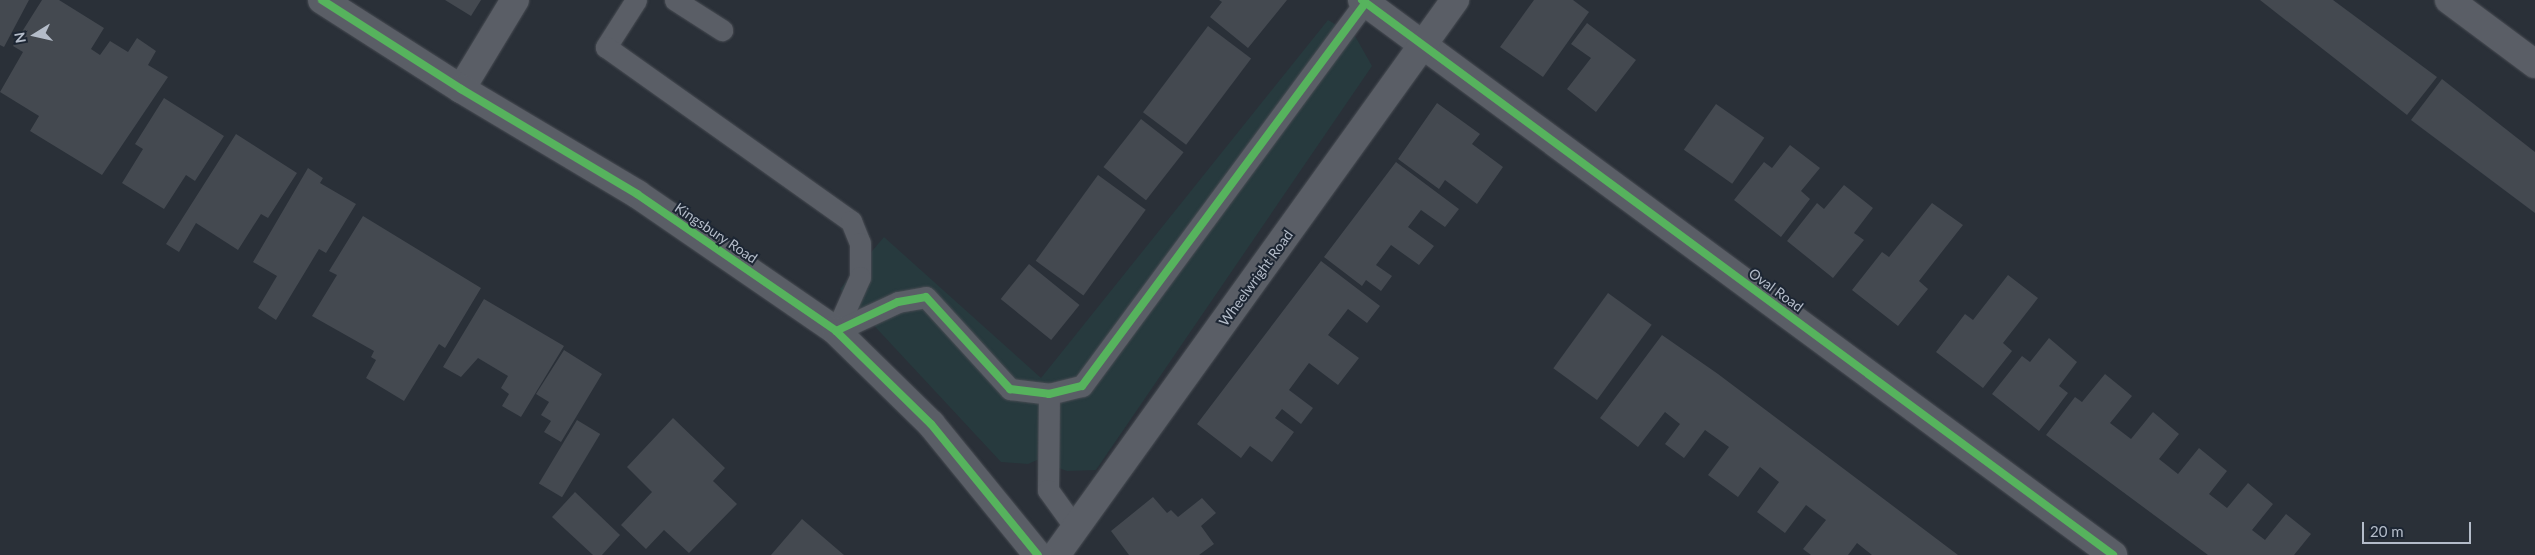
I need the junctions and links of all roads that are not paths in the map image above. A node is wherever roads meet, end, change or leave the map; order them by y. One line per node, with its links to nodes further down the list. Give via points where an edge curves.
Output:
1 (322, 0): 11 (street, Kingsbury Road)
2 (515, 0): 11 (street)
3 (636, 0): 12 (lane, via 606,47 851,221 860,243 860,277)
4 (675, 0): 8 (lane)
5 (1455, 0): 9 (street, Wheelwright Road)
6 (2448, 0): 10 (street)
7 (1365, 1): 9 (street, Oval Road); 13 (lane, via 1082,386)
8 (722, 30)
9 (1424, 46): 14 (street, Wheelwright Road); 17 (street, Oval Road)
10 (2535, 64)
11 (461, 89): 12 (street, Kingsbury Road, via 637,194)
12 (836, 331): 13 (lane, via 898,302 926,298 1010,389); 15 (street, Kingsbury Road, via 931,424)
13 (1049, 394): 14 (lane, via 1048,490)
14 (1076, 529): 16 (street, Wheelwright Road)
15 (1038, 555)
16 (1056, 555)
17 (2113, 555)

